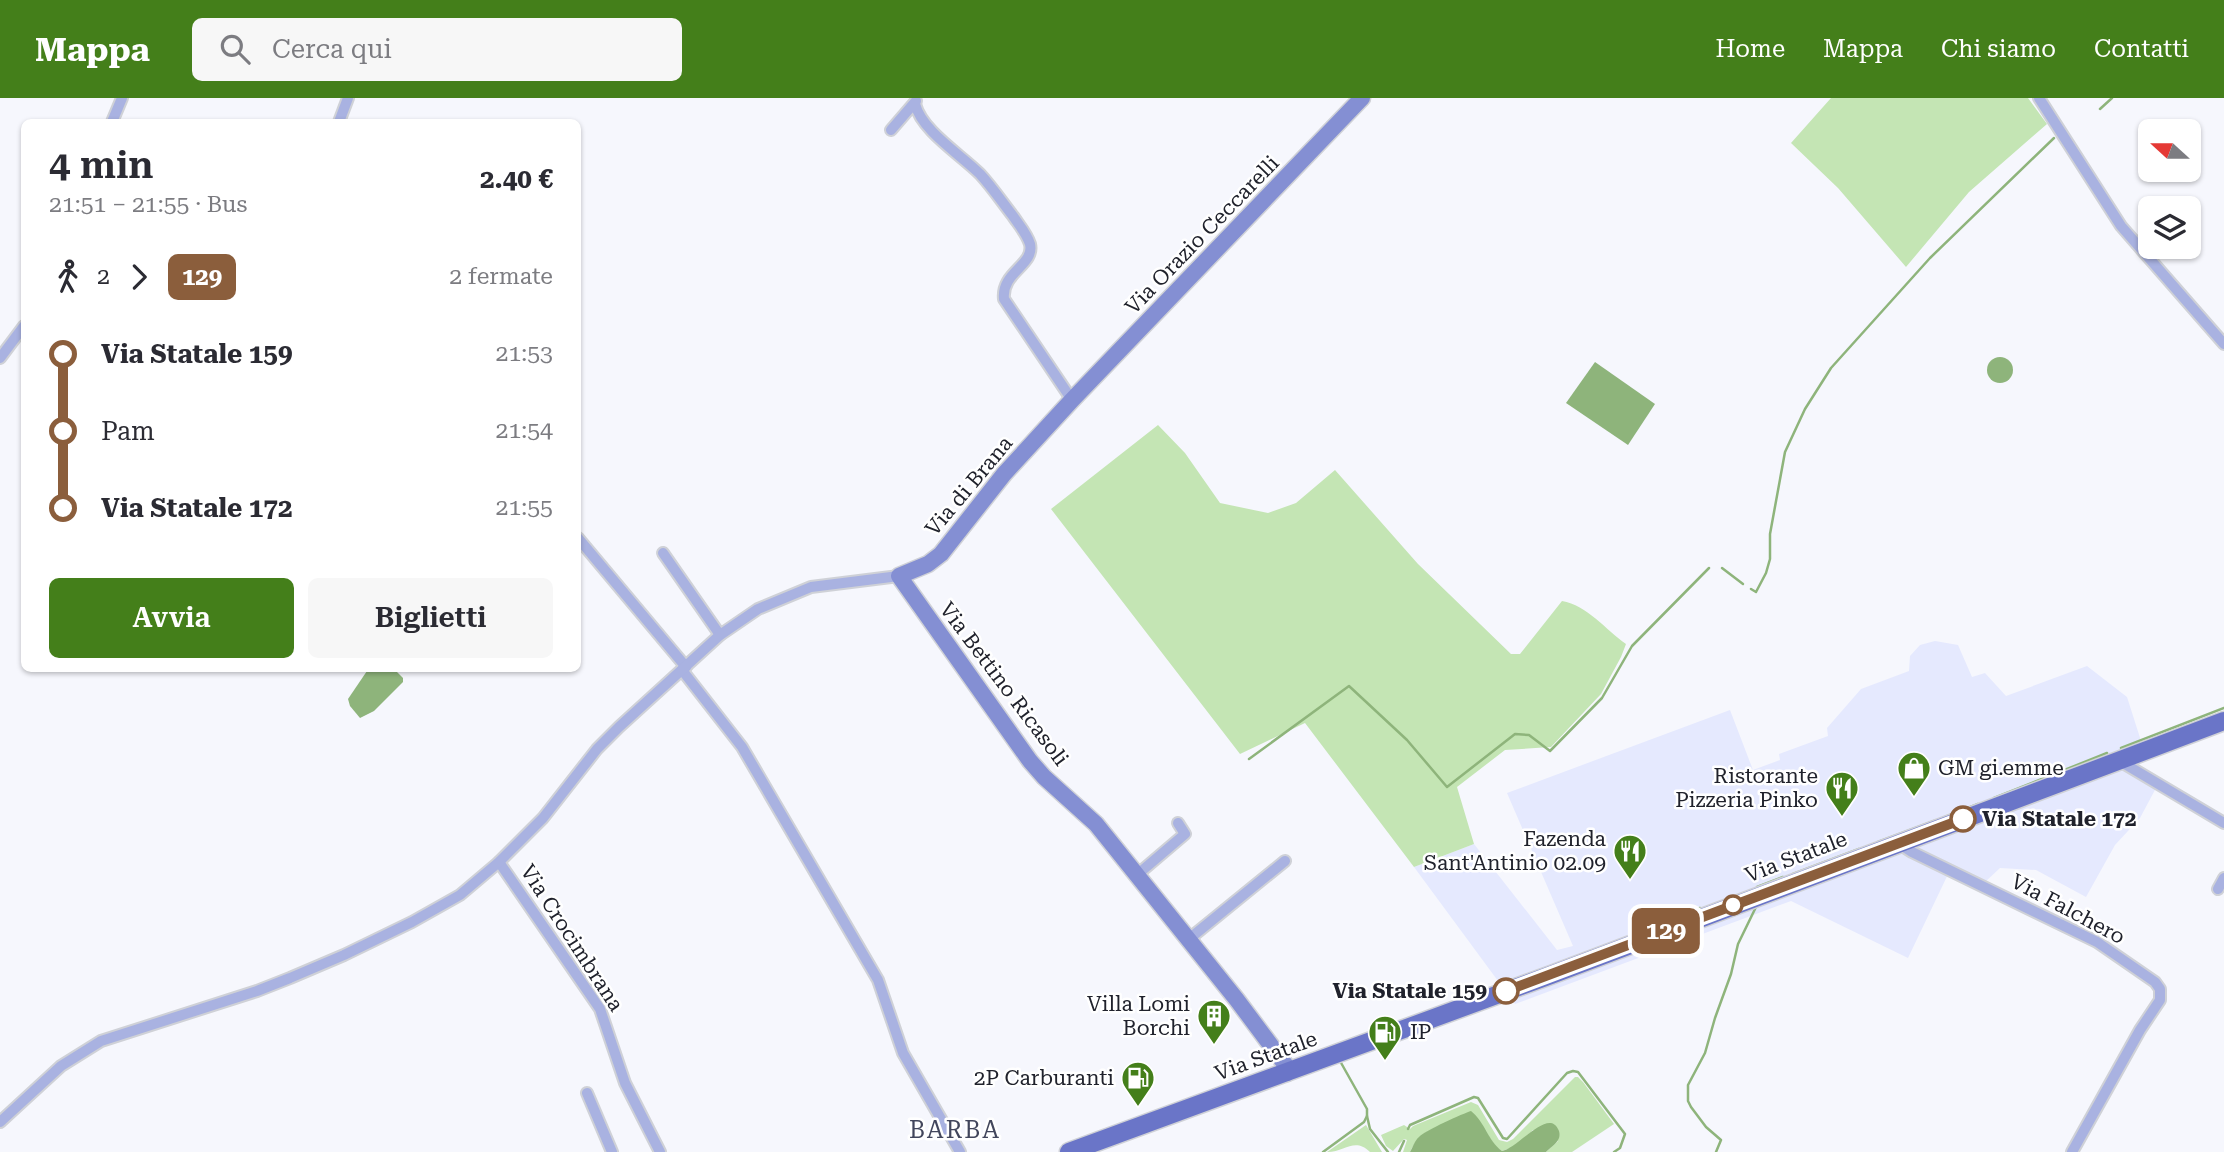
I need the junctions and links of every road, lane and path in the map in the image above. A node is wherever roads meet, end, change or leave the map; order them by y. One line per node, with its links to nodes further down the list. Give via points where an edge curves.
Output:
1 (122, 98): 6 (street)
2 (348, 98): 7 (street)
3 (1362, 98): 12 (street, Via Orazio Ceccarelli)
4 (2039, 98): 10 (street, via 2121,226)
5 (916, 101): 8 (street); 12 (street, via 921,119 980,174 1027,238 1030,252 1007,280 1004,299)
6 (113, 119)
7 (340, 119)
8 (891, 130)
9 (21, 330): 11 (street)
10 (2224, 344)
11 (0, 358)
12 (1072, 400): 15 (street, Via di Brana, via 1004,474 941,554)
13 (581, 542): 17 (street)
14 (663, 553): 16 (street)
15 (899, 576): 16 (street, Via di Brana, via 811,587 758,609); 25 (street, Via Bettino Ricasoli, via 1030,761 1096,824)
16 (720, 635): 17 (street, Via di Brana)
17 (684, 668): 24 (street, Via di Brana, via 597,749 543,818); 34 (street, via 741,747 878,980 903,1054)
18 (2224, 721): 19 (main road, Via Statale)
19 (2118, 760): 21 (street); 22 (main road, Via Statale)
20 (1178, 823): 25 (street, via 1185,834)
21 (2224, 823)
22 (1898, 843): 29 (main road, Via Statale); 36 (street, Via Falchero, via 2097,942 2160,989 2160,1000)
23 (1285, 861): 28 (street)
24 (499, 862): 31 (street, Via di Brana, via 460,895 344,955 257,991 101,1041 61,1066); 33 (street, Via Crocimbrana, via 600,1009 625,1083)
25 (1138, 874): 28 (street, Via Bettino Ricasoli)
26 (2224, 878): 27 (street)
27 (2218, 889)
28 (1189, 939): 29 (street, Via Bettino Ricasoli, via 1287,1067)
29 (1287, 1073): 35 (main road, Via Statale)
30 (587, 1093): 32 (street)
31 (0, 1122)
32 (612, 1152)
33 (660, 1152)
34 (960, 1152)
35 (1069, 1152)
36 (2072, 1152)

